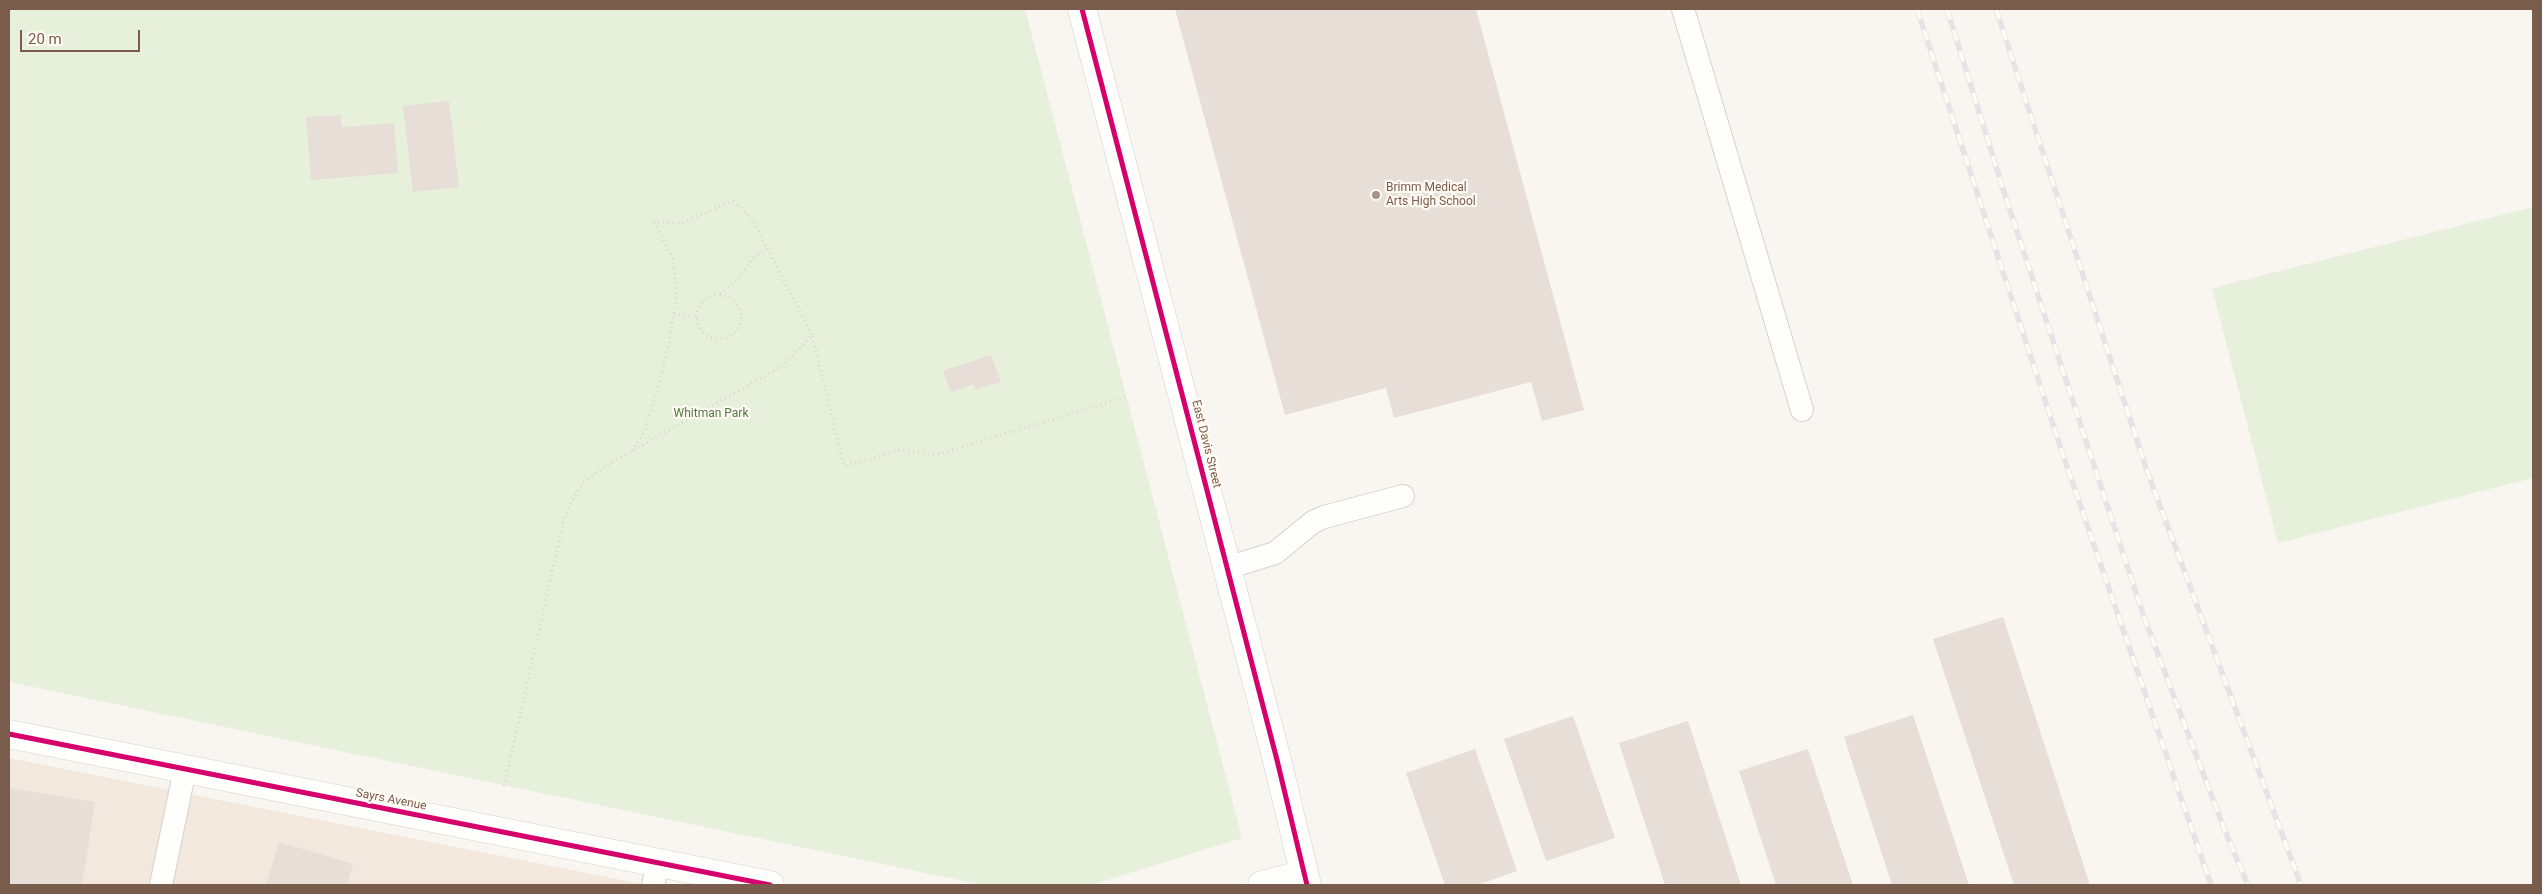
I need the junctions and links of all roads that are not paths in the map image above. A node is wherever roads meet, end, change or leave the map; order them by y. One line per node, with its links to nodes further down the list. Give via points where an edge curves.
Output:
1 (1082, 9): 5 (street, East Davis Street)
2 (1683, 9): 3 (lane)
3 (1802, 410)
4 (1403, 496): 5 (lane, via 1324,517 1313,522 1276,553)
5 (1227, 568): 9 (street, East Davis Street)
6 (9, 734): 7 (street, Sayrs Avenue)
7 (185, 769): 8 (street, Sayrs Avenue); 10 (lane)
8 (656, 874): 11 (street, Sayrs Avenue)
9 (1305, 880): 12 (street)
10 (161, 885)
11 (770, 885)
12 (1262, 885)

